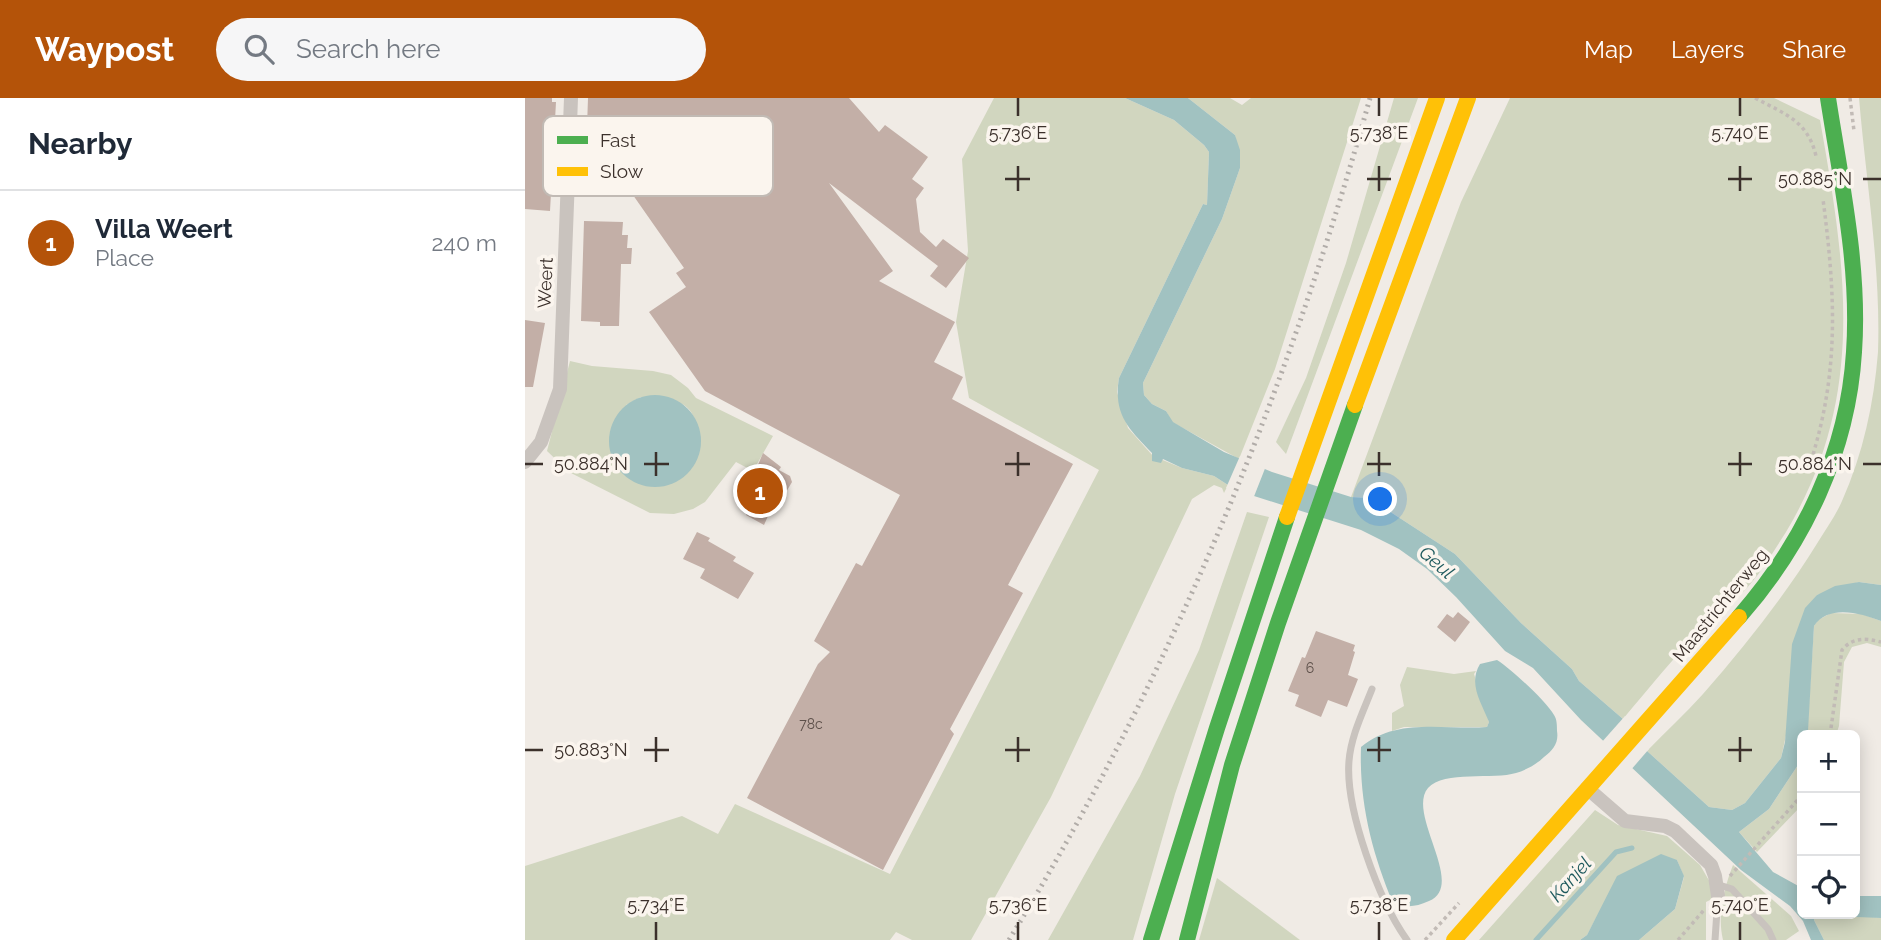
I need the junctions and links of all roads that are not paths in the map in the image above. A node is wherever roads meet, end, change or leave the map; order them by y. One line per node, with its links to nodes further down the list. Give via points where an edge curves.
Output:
1 (571, 98): 6 (street, Weert)
2 (1437, 98): 13 (main road, via 1302,470 1189,810)
3 (1468, 98): 7 (main road)
4 (1479, 98): 7 (main road)
5 (1828, 98): 11 (main road, Maastrichterweg, via 1855,313 1841,435 1805,524 1755,599)
6 (570, 116)
7 (1456, 133): 14 (main road, via 1329,477 1232,765)
8 (567, 196): 9 (street, Weert, via 560,389 541,442)
9 (525, 462)
10 (1372, 688): 15 (lane, via 1353,741 1350,786 1375,876)
11 (1587, 788): 12 (street, via 1625,821 1675,831 1711,865); 16 (main road, Maastrichterweg)
12 (1717, 890): 17 (lane); 18 (lane, via 1732,889)
13 (1151, 940)
14 (1187, 940)
15 (1407, 940)
16 (1454, 940)
17 (1715, 940)
18 (1773, 940)

